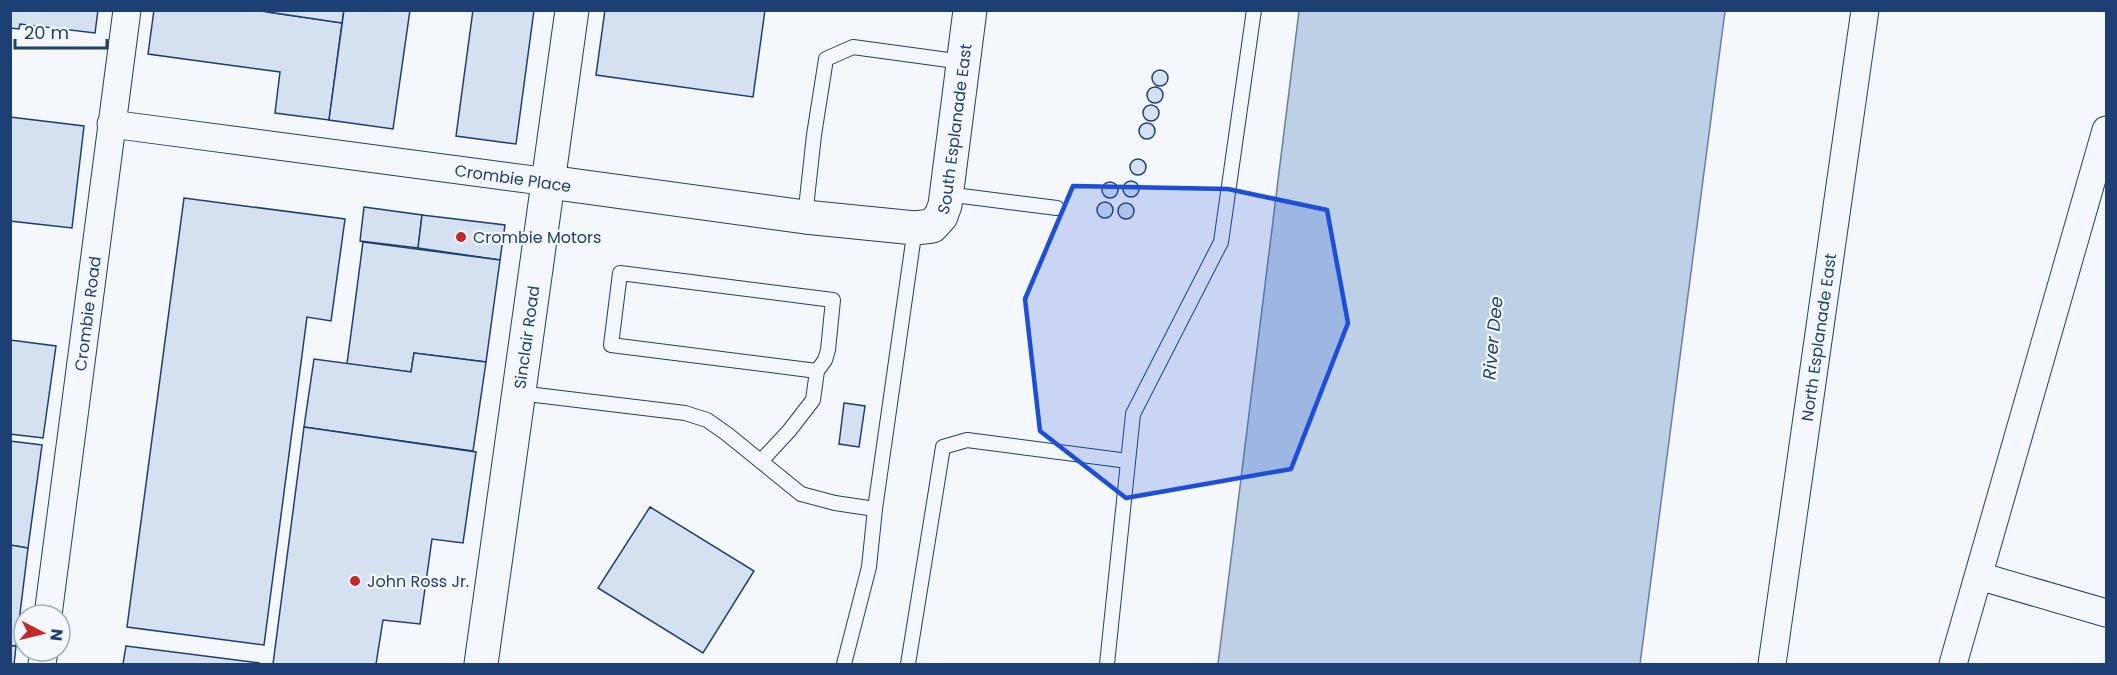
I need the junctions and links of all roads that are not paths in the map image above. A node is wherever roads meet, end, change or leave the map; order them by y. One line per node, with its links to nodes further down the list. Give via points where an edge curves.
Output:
1 (128, 10): 7 (street, Crombie Road)
2 (572, 10): 9 (street, Sinclair Road)
3 (970, 10): 6 (street, South Esplanade East)
4 (1254, 10): 17 (lane, via 1221,242 1133,414)
5 (1866, 10): 26 (street, North Esplanade East)
6 (963, 62): 10 (street, South Esplanade East); 12 (lane, via 853,47 826,59)
7 (111, 124): 9 (street, Crombie Place); 20 (street, Crombie Road)
8 (2106, 130): 19 (street)
9 (549, 182): 12 (street, Crombie Place); 15 (street, Sinclair Road)
10 (946, 194): 11 (lane); 13 (street, South Esplanade East, via 941,216 933,226)
11 (1058, 208)
12 (805, 217): 13 (street, Crombie Place)
13 (915, 228): 18 (lane)
14 (817, 371): 14 (lane, via 611,345 620,273 833,300 828,350); 16 (lane, via 813,400)
15 (518, 393): 16 (lane, via 685,413 707,420); 22 (street, Sinclair Road)
16 (762, 461): 18 (lane, via 801,494)
17 (1128, 461): 24 (lane, via 967,440 943,447); 25 (lane)
18 (875, 509): 23 (lane, via 869,567)
19 (1979, 576): 21 (street); 27 (street)
20 (50, 603)
21 (2106, 613)
22 (481, 664)
23 (844, 664)
24 (908, 664)
25 (1107, 664)
26 (1772, 664)
27 (1953, 664)

